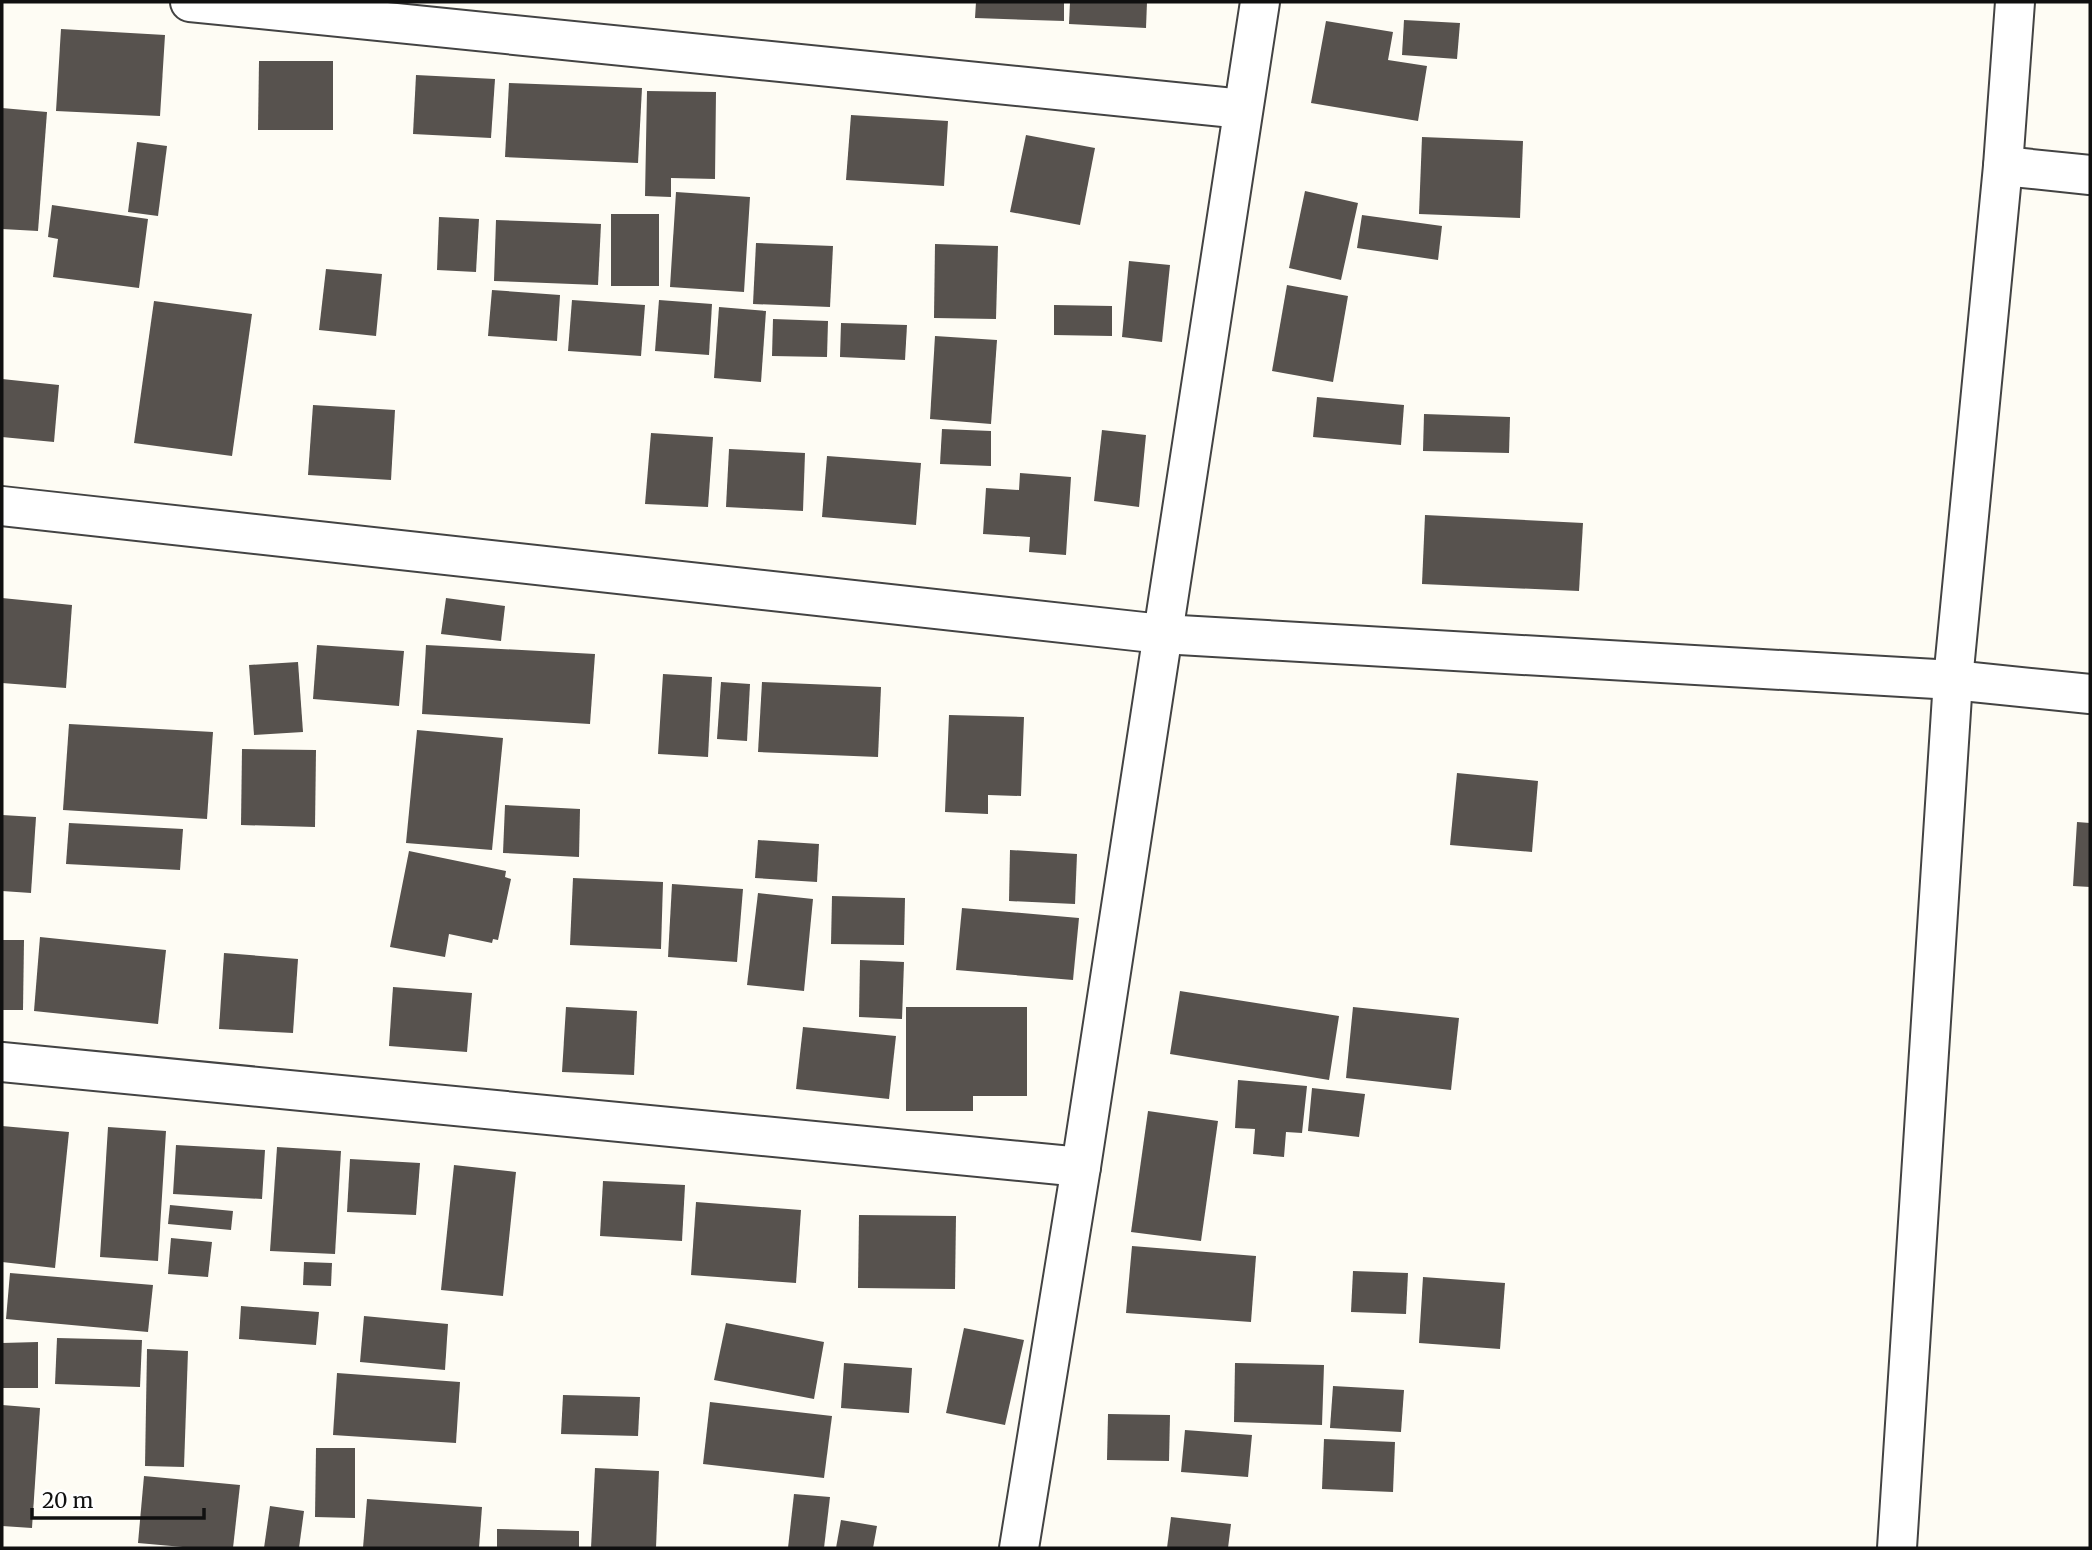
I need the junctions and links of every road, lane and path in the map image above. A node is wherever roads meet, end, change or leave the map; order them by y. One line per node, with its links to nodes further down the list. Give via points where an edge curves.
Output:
1 (190, 2): 4 (street)
2 (1260, 2): 4 (street)
3 (2015, 2): 5 (street)
4 (1243, 109): 8 (street)
5 (2003, 166): 6 (street); 9 (street)
6 (2090, 175)
7 (2, 506): 8 (street)
8 (1162, 634): 9 (street); 12 (street)
9 (1953, 680): 10 (street); 14 (street)
10 (2090, 694)
11 (2, 1062): 12 (street)
12 (1081, 1167): 13 (street)
13 (1019, 1548)
14 (1897, 1548)

